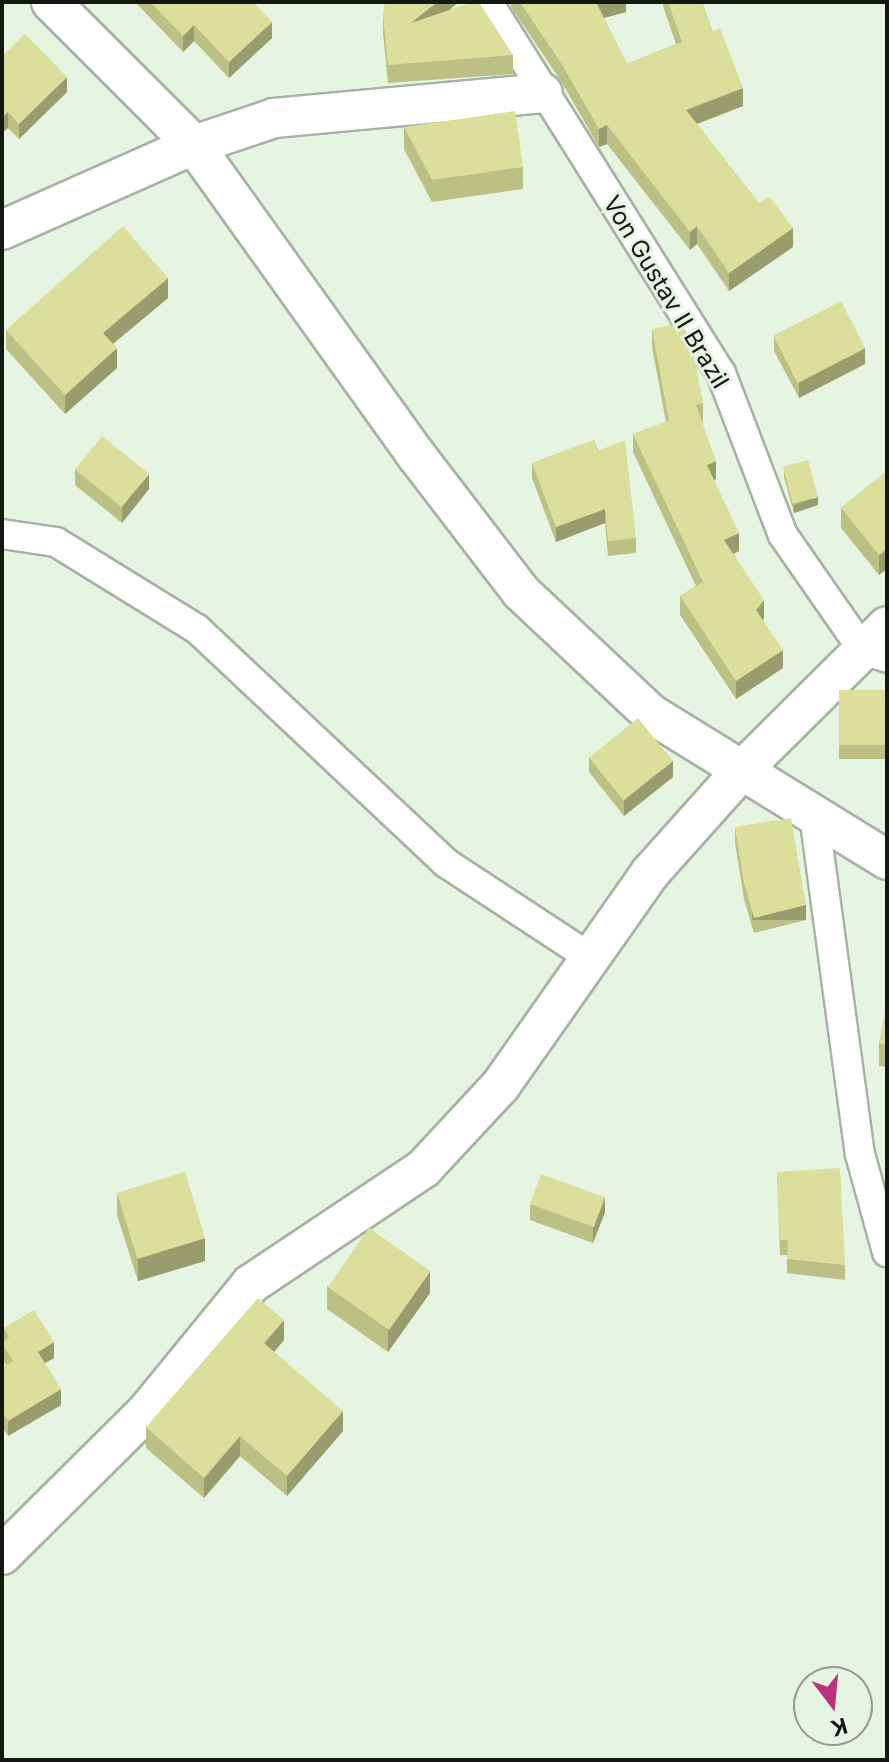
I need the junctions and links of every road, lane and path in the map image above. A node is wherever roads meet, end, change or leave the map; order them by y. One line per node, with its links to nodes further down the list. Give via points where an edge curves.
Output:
1 (51, 2): 4 (street)
2 (488, 2): 3 (street, Von Gustav II Brazil)
3 (543, 93): 4 (street, via 274,118); 7 (street, Von Gustav II Brazil, via 721,373 783,535)
4 (194, 145): 5 (street); 8 (street, via 521,592 651,714)
5 (2, 230)
6 (2, 534): 11 (street, via 56,542 197,629 446,863)
7 (879, 644): 8 (street)
8 (742, 770): 9 (street); 11 (street, via 650,873)
9 (814, 815): 10 (street); 12 (street, via 860,1154)
10 (887, 860)
11 (592, 959): 13 (street, via 501,1085 424,1168 251,1284 147,1411)
12 (887, 1252)
13 (2, 1555)

